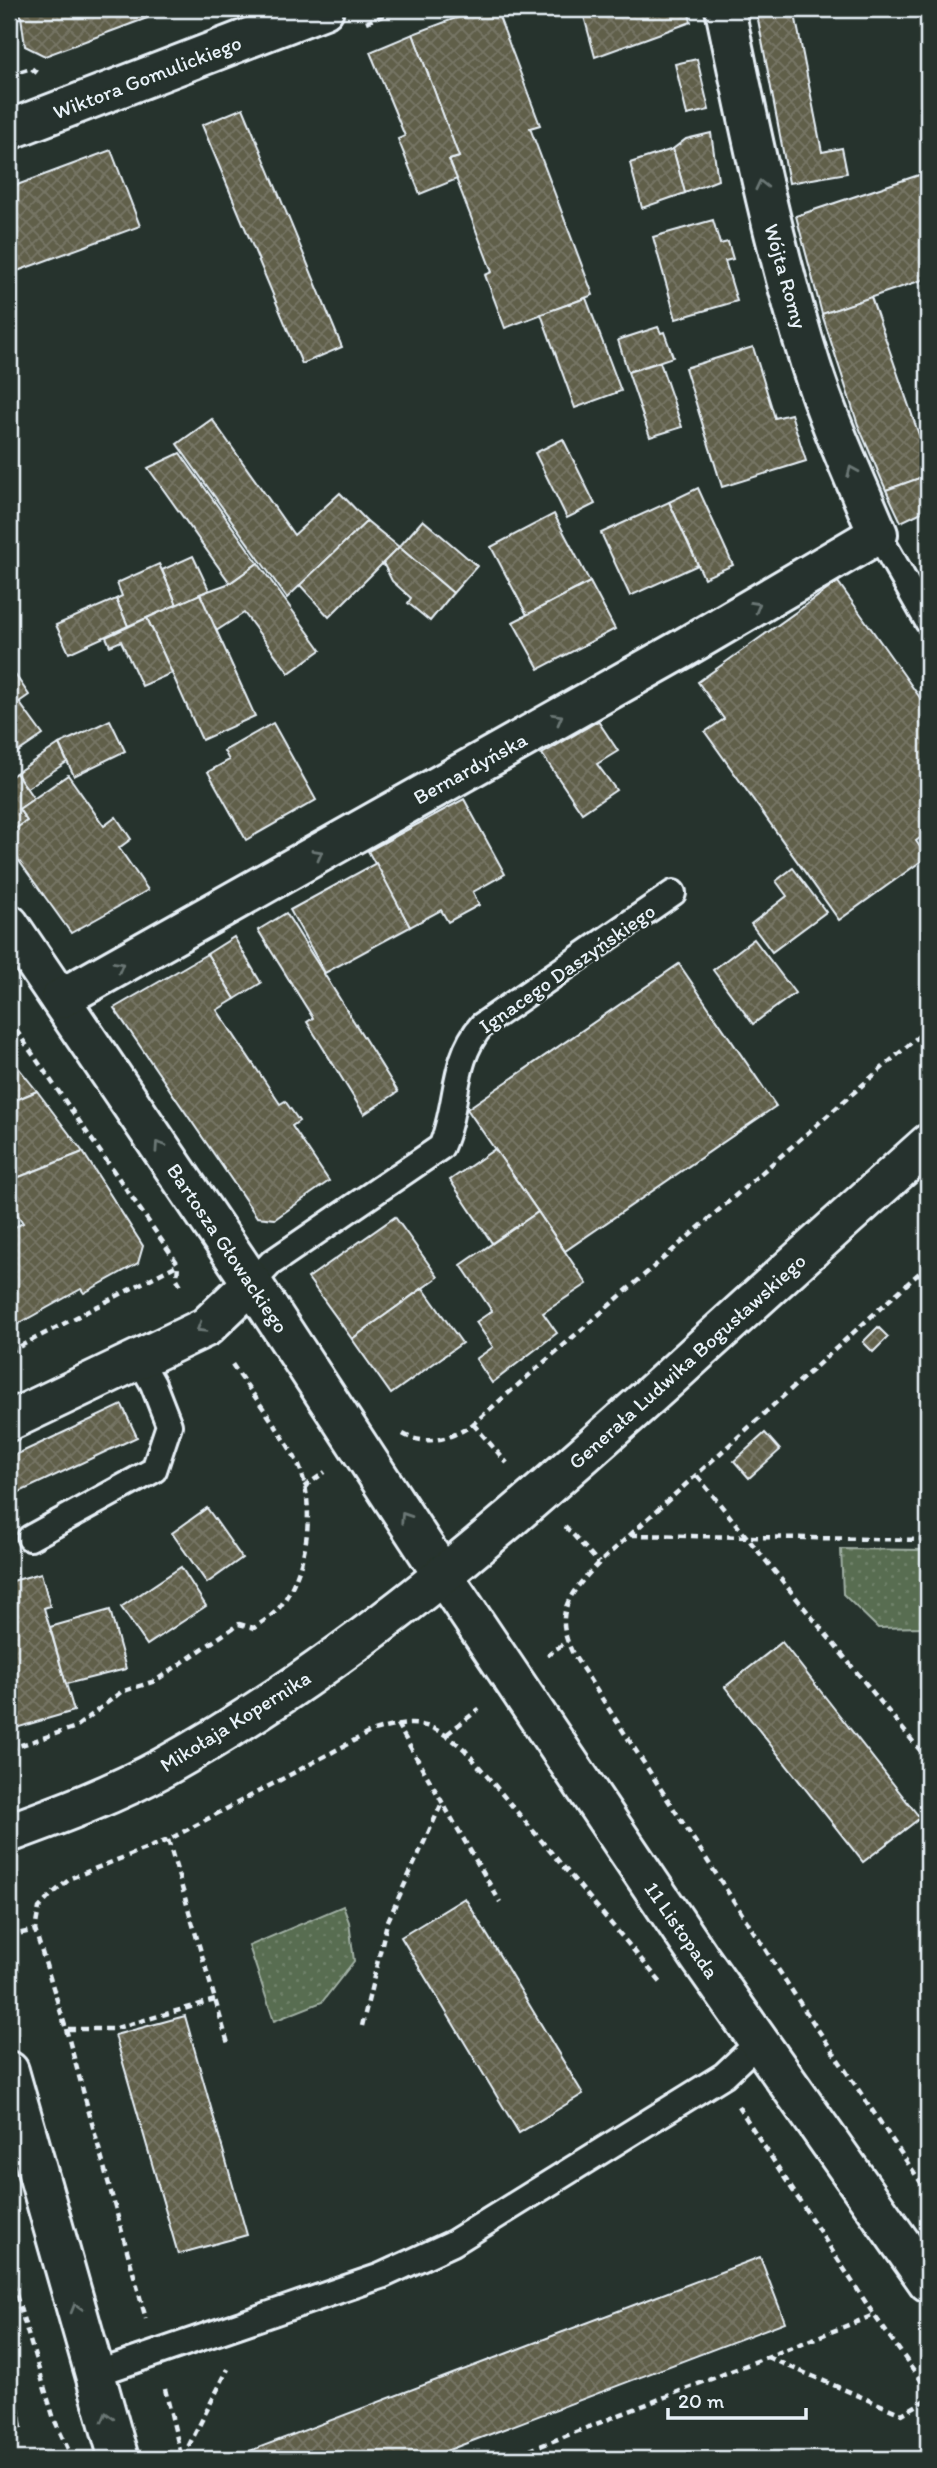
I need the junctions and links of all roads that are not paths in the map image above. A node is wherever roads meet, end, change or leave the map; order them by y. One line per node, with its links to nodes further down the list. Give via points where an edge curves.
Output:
1 (324, 9): 3 (street, Wiktora Gomulickiego)
2 (725, 9): 4 (street, Wójta Romy, one-way to 2, via 816,380 794,307 761,187)
3 (12, 117)
4 (878, 534): 5 (lane); 8 (street, Bernardyńska, one-way to 4)
5 (928, 622)
6 (673, 893): 10 (lane, Ignacego Daszyńskiego, via 482,1025 469,1040 461,1061 441,1147 271,1263)
7 (9, 924): 8 (street, Bartosza Głowackiego)
8 (60, 999): 10 (street, Bartosza Głowackiego, one-way to 8)
9 (928, 1144): 14 (street, Generała Ludwika Bogusławskiego, via 575,1464)
10 (252, 1283): 11 (street, one-way to 11, via 206,1327); 14 (street, Bartosza Głowackiego, one-way to 10)
11 (139, 1359): 12 (street); 13 (lane, via 169,1425 154,1470)
12 (9, 1421)
13 (30, 1538)
14 (442, 1574): 15 (street, Mikołaja Kopernika, via 293,1687 162,1768); 16 (street, 11 Listopada, via 700,1958)
15 (9, 1833)
16 (761, 2040): 18 (street, 11 Listopada); 19 (lane, via 724,2075 453,2243 381,2276)
17 (9, 2071): 19 (street, one-way to 17)
18 (928, 2282)
19 (95, 2374): 20 (street, one-way to 19)
20 (119, 2459)

